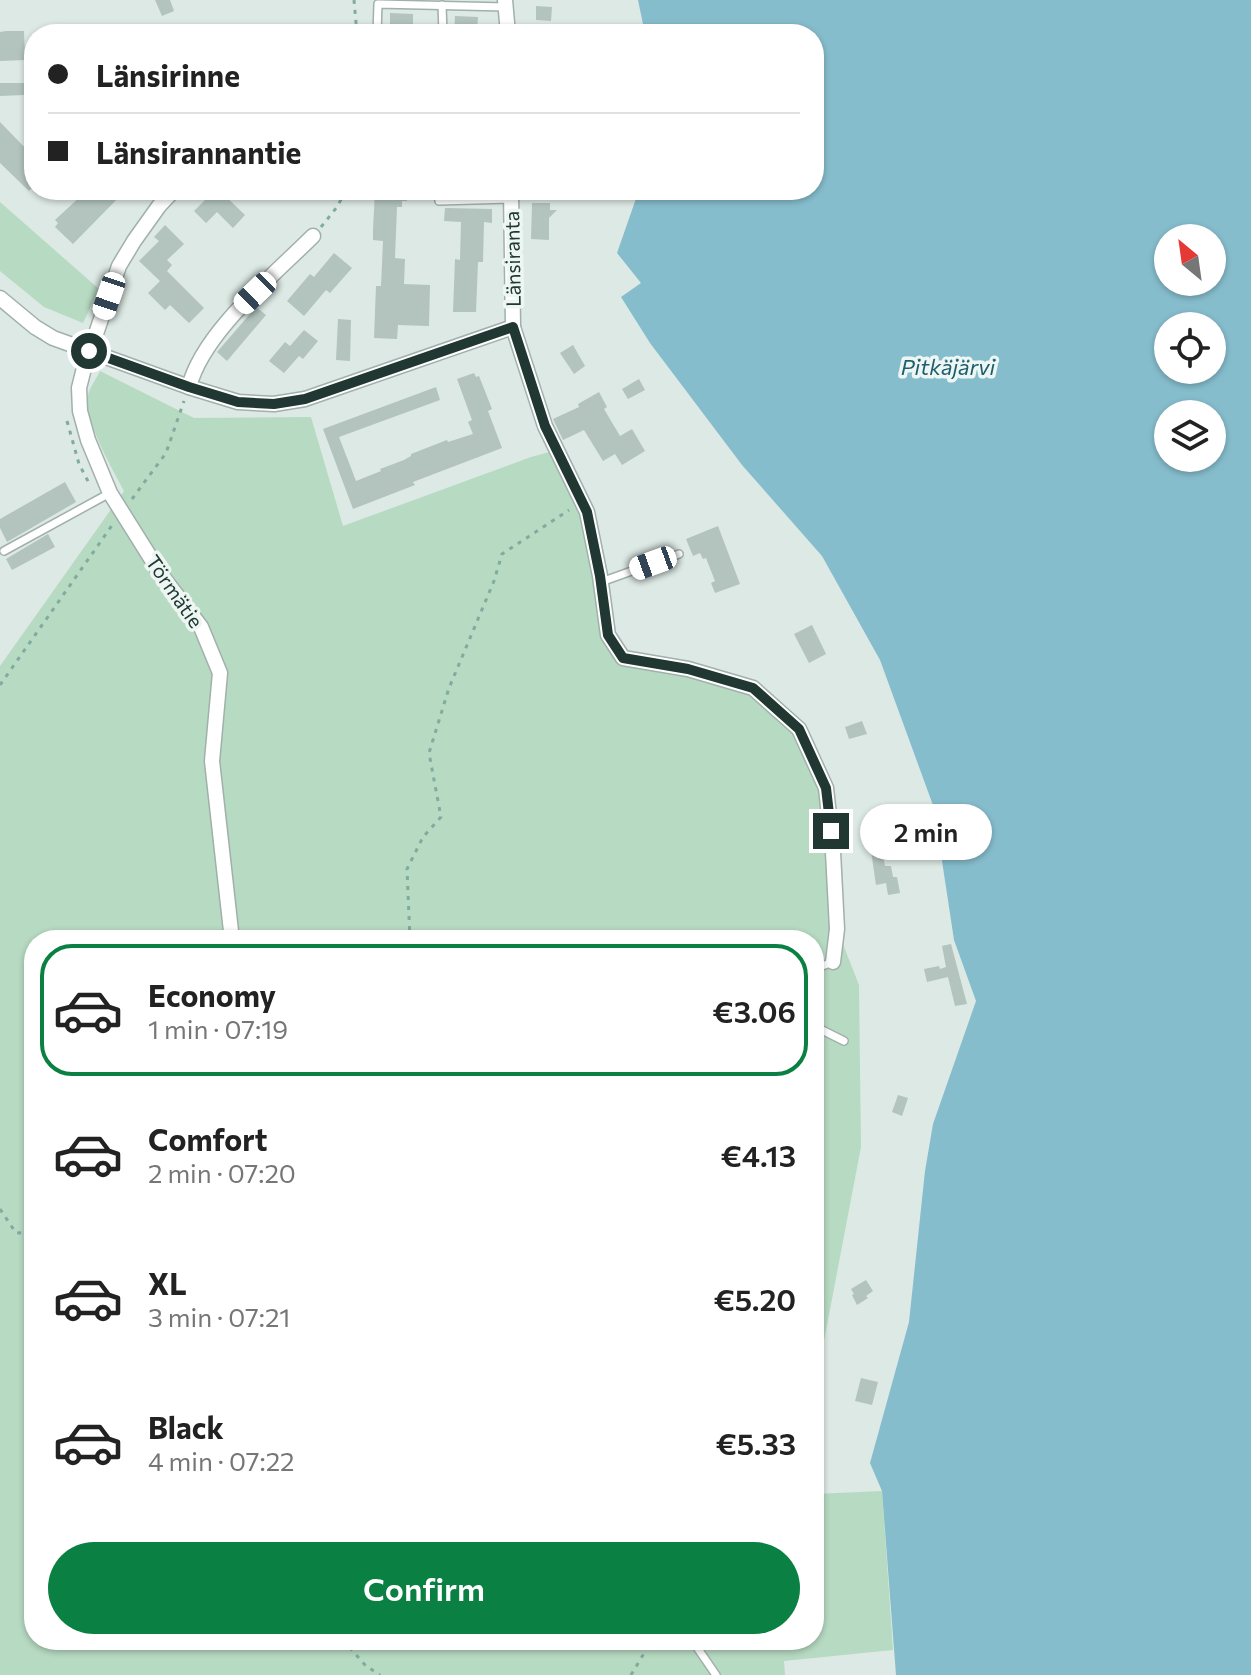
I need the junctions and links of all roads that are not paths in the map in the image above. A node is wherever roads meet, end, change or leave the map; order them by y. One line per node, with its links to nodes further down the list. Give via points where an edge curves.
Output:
1 (506, 4): 2 (lane); 5 (street)
2 (442, 5): 3 (lane, via 378,4); 4 (lane)
3 (377, 24)
4 (443, 24)
5 (507, 24)
6 (166, 200): 11 (street, Törmätie, via 119,266)
7 (510, 200): 10 (street, Länsiranta)
8 (313, 236): 12 (street, via 236,311 206,349)
9 (0, 298): 11 (street, via 53,338)
10 (513, 327): 12 (street, via 305,399 238,402); 16 (street, Länsiranta, via 545,426 587,512)
11 (89, 351): 12 (street); 13 (street, Törmätie, via 79,388 80,411)
12 (189, 387)
13 (110, 493): 14 (lane); 17 (street, Törmätie, via 201,627 220,673 212,761)
14 (4, 551)
15 (679, 554): 16 (lane)
16 (601, 582): 18 (street, Länsiranta, via 608,635 623,658 753,688 799,729 826,788 837,929)
17 (231, 930)
18 (833, 962): 19 (lane)
19 (824, 965)
20 (824, 1031): 21 (lane)
21 (844, 1041)
22 (699, 1650): 23 (lane)
23 (716, 1675)

